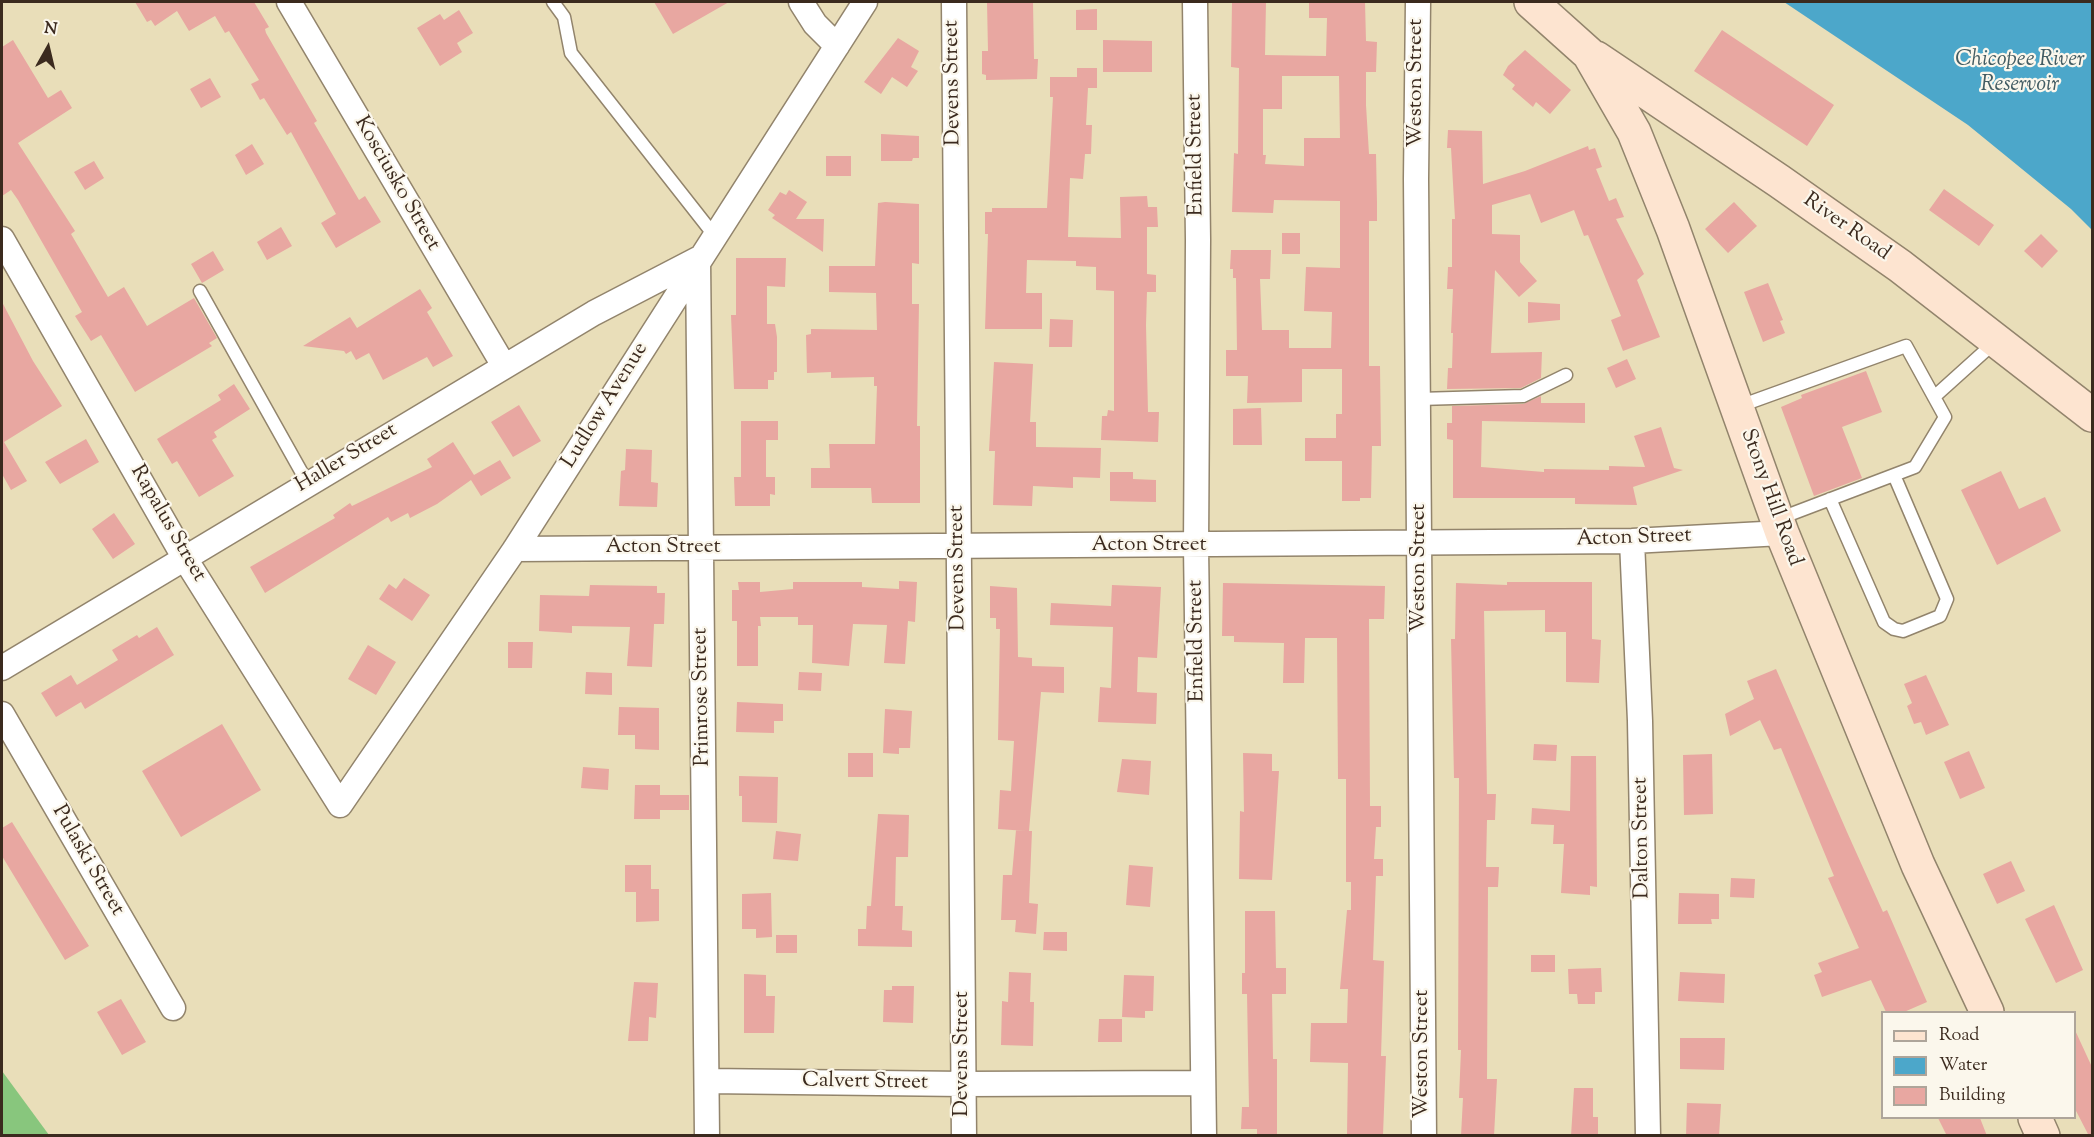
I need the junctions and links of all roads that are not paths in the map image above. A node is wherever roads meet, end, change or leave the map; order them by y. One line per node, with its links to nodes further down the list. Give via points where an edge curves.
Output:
1 (289, 2): 16 (street, Kosciusko Street)
2 (553, 2): 11 (lane, via 564,17 571,53)
3 (801, 2): 9 (street, via 815,24)
4 (865, 2): 9 (street, Ludlow Avenue)
5 (954, 2): 30 (street, Devens Street)
6 (1195, 2): 28 (street, Enfield Street)
7 (1418, 2): 19 (street, Weston Street)
8 (1531, 2): 10 (main road, Stony Hill Road)
9 (837, 46): 11 (street, Ludlow Avenue)
10 (1589, 54): 15 (main road, River Road, via 1789,187); 20 (main road, Stony Hill Road, via 1634,132)
11 (714, 235): 13 (street, Ludlow Avenue)
12 (2, 239): 32 (street, Rapalus Street)
13 (698, 259): 16 (street, Haller Street); 29 (street, Primrose Street); 31 (street, Ludlow Avenue)
14 (200, 291): 23 (lane)
15 (1998, 340): 18 (lane); 21 (main road, River Road)
16 (504, 366): 23 (street, Haller Street)
17 (1566, 375): 19 (lane, via 1522,396)
18 (1934, 397): 20 (lane, via 1906,346); 22 (lane, via 1945,417 1915,467)
19 (1419, 399): 27 (street, Weston Street)
20 (1737, 408): 25 (main road, Stony Hill Road)
21 (2092, 415)
22 (1894, 475): 24 (lane); 24 (lane, via 1947,599 1940,616 1903,631 1884,622)
23 (308, 482): 32 (street, Haller Street)
24 (1830, 499): 25 (lane)
25 (1779, 526): 26 (street, Acton Street); 37 (main road, Stony Hill Road, via 1918,865)
26 (1632, 541): 27 (street, Acton Street); 46 (street, Dalton Street, via 1640,721)
27 (1420, 544): 28 (street, Acton Street); 45 (street, Weston Street)
28 (1196, 546): 30 (street, Acton Street); 39 (street, Enfield Street)
29 (701, 548): 30 (street, Acton Street); 31 (street, Acton Street); 38 (street, Primrose Street)
30 (958, 548): 40 (street, Devens Street)
31 (515, 549): 35 (street, Ludlow Avenue)
32 (184, 557): 33 (street, Haller Street); 35 (street, Rapalus Street)
33 (2, 668)
34 (2, 714): 36 (street, Pulaski Street)
35 (340, 805)
36 (173, 1008)
37 (1988, 1011)
38 (707, 1081): 40 (street, Calvert Street); 42 (street, Primrose Street)
39 (1203, 1083): 40 (street, Calvert Street); 44 (street, Enfield Street)
40 (963, 1084): 43 (street, Devens Street)
41 (2035, 1119): 47 (main road)
42 (707, 1136)
43 (964, 1136)
44 (1204, 1136)
45 (1424, 1136)
46 (1648, 1136)
47 (2043, 1136)

